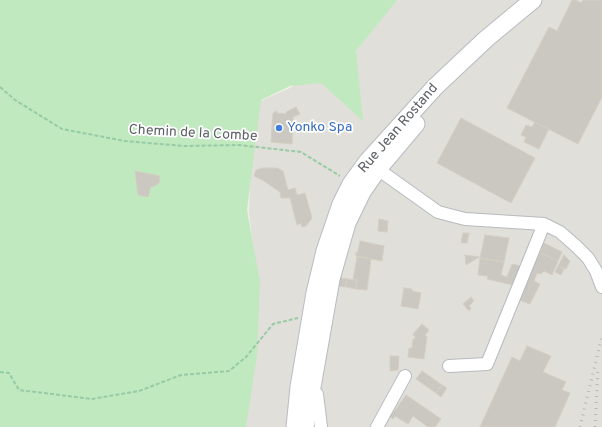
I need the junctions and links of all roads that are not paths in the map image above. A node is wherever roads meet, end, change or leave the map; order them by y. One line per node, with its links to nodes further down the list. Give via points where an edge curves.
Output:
1 (531, 2): 2 (main road, Rue Jean Rostand, via 409,131)
2 (372, 165): 3 (street, via 438,212 465,220); 7 (main road, Rue Jean Rostand, via 347,223 331,279); 7 (main road, Rue Jean Rostand, via 351,184 325,250 311,315)
3 (544, 224): 4 (street, via 560,232 580,250 596,271); 5 (street, via 487,364)
4 (602, 287)
5 (449, 366)
6 (405, 376): 11 (street)
7 (309, 390): 8 (main road, Rue Jean Rostand); 9 (main road, Rue Jean Rostand); 10 (street)
8 (294, 427)
9 (305, 427)
10 (322, 427)
11 (377, 427)

